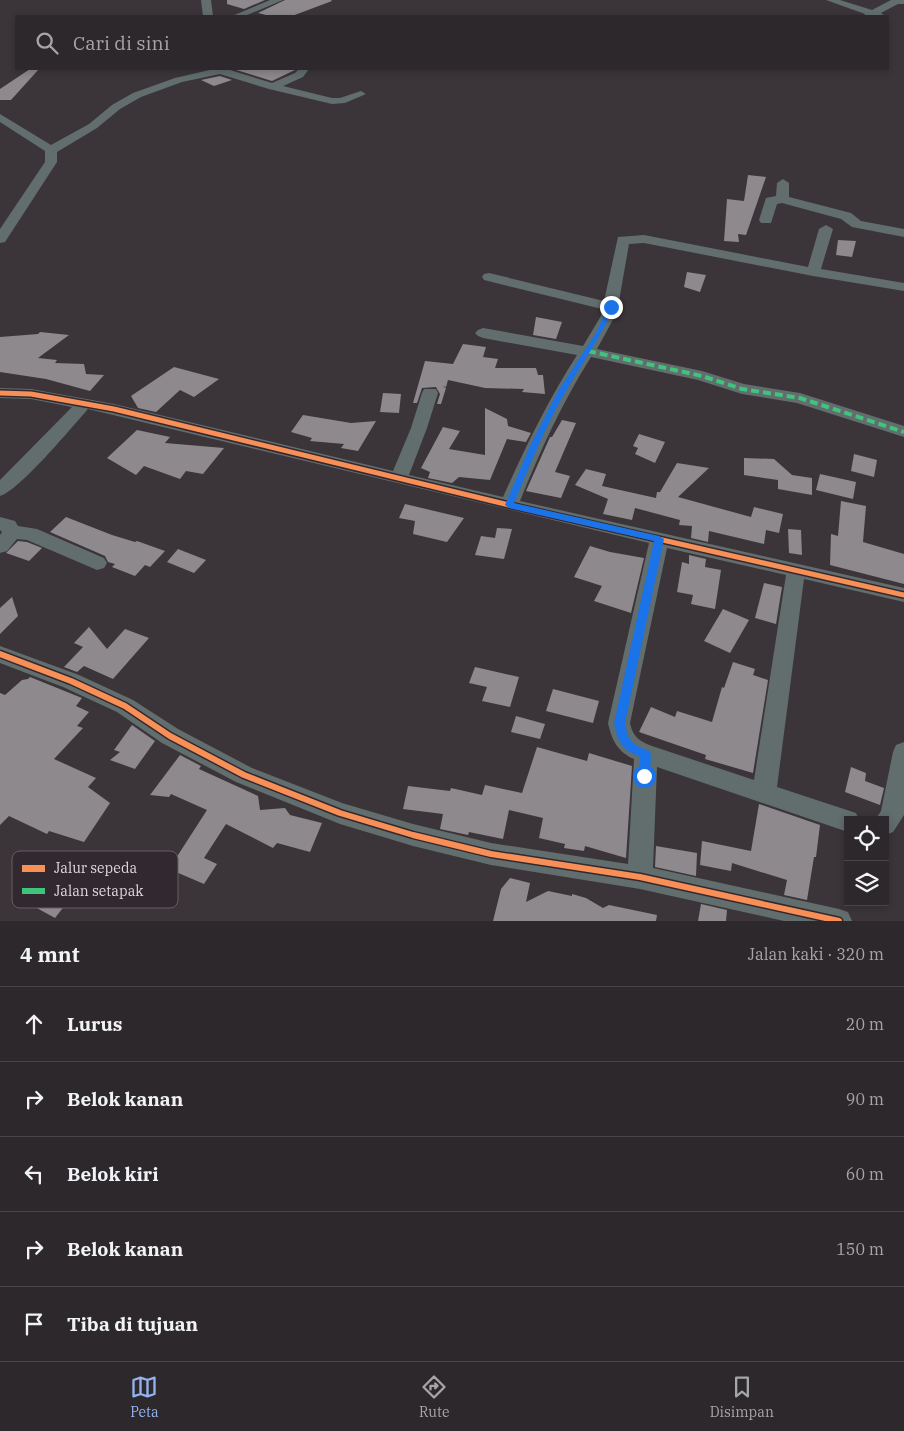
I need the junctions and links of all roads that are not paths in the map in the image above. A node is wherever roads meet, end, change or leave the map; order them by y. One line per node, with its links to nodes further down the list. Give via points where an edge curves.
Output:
1 (206, 0): 5 (street)
2 (278, 0): 6 (street)
3 (831, 0): 7 (street)
4 (904, 1): 7 (street, via 896,1)
5 (208, 15)
6 (240, 15)
7 (874, 15)
8 (224, 70): 10 (street); 13 (street, via 179,80 137,95)
9 (303, 70): 10 (street)
10 (273, 87): 11 (street, via 332,102)
11 (361, 94)
12 (0, 117): 13 (street)
13 (51, 150): 19 (street, via 51,162)
14 (783, 183): 15 (street)
15 (782, 199): 16 (street, via 771,201); 18 (street, via 846,216 856,224)
16 (766, 220)
17 (826, 229): 20 (street)
18 (904, 233)
19 (0, 239)
20 (813, 272): 22 (street); 23 (street, via 644,238 627,238 622,243)
21 (490, 277): 23 (street)
22 (904, 288)
23 (611, 307): 25 (street)
24 (483, 333): 25 (street)
25 (588, 351): 29 (street, via 702,376 742,389 800,398); 32 (street, via 562,391)
26 (0, 393): 28 (street, via 31,394)
27 (430, 393): 30 (street)
28 (85, 403): 30 (street); 31 (street)
29 (904, 432)
30 (399, 478): 32 (street)
31 (0, 490)
32 (509, 505): 34 (street)
33 (4, 533): 35 (street, via 30,534)
34 (659, 539): 36 (street); 40 (street, via 620,723 622,737 629,747)
35 (97, 563)
36 (796, 570): 37 (street); 41 (street)
37 (904, 595)
38 (0, 654): 44 (street, via 71,681 124,706 170,736 244,774 340,813 491,854)
39 (904, 752): 42 (street)
40 (646, 754): 41 (street); 44 (street)
41 (764, 794): 43 (street)
42 (889, 819)
43 (844, 820)
44 (640, 878): 45 (street)
45 (839, 921)

